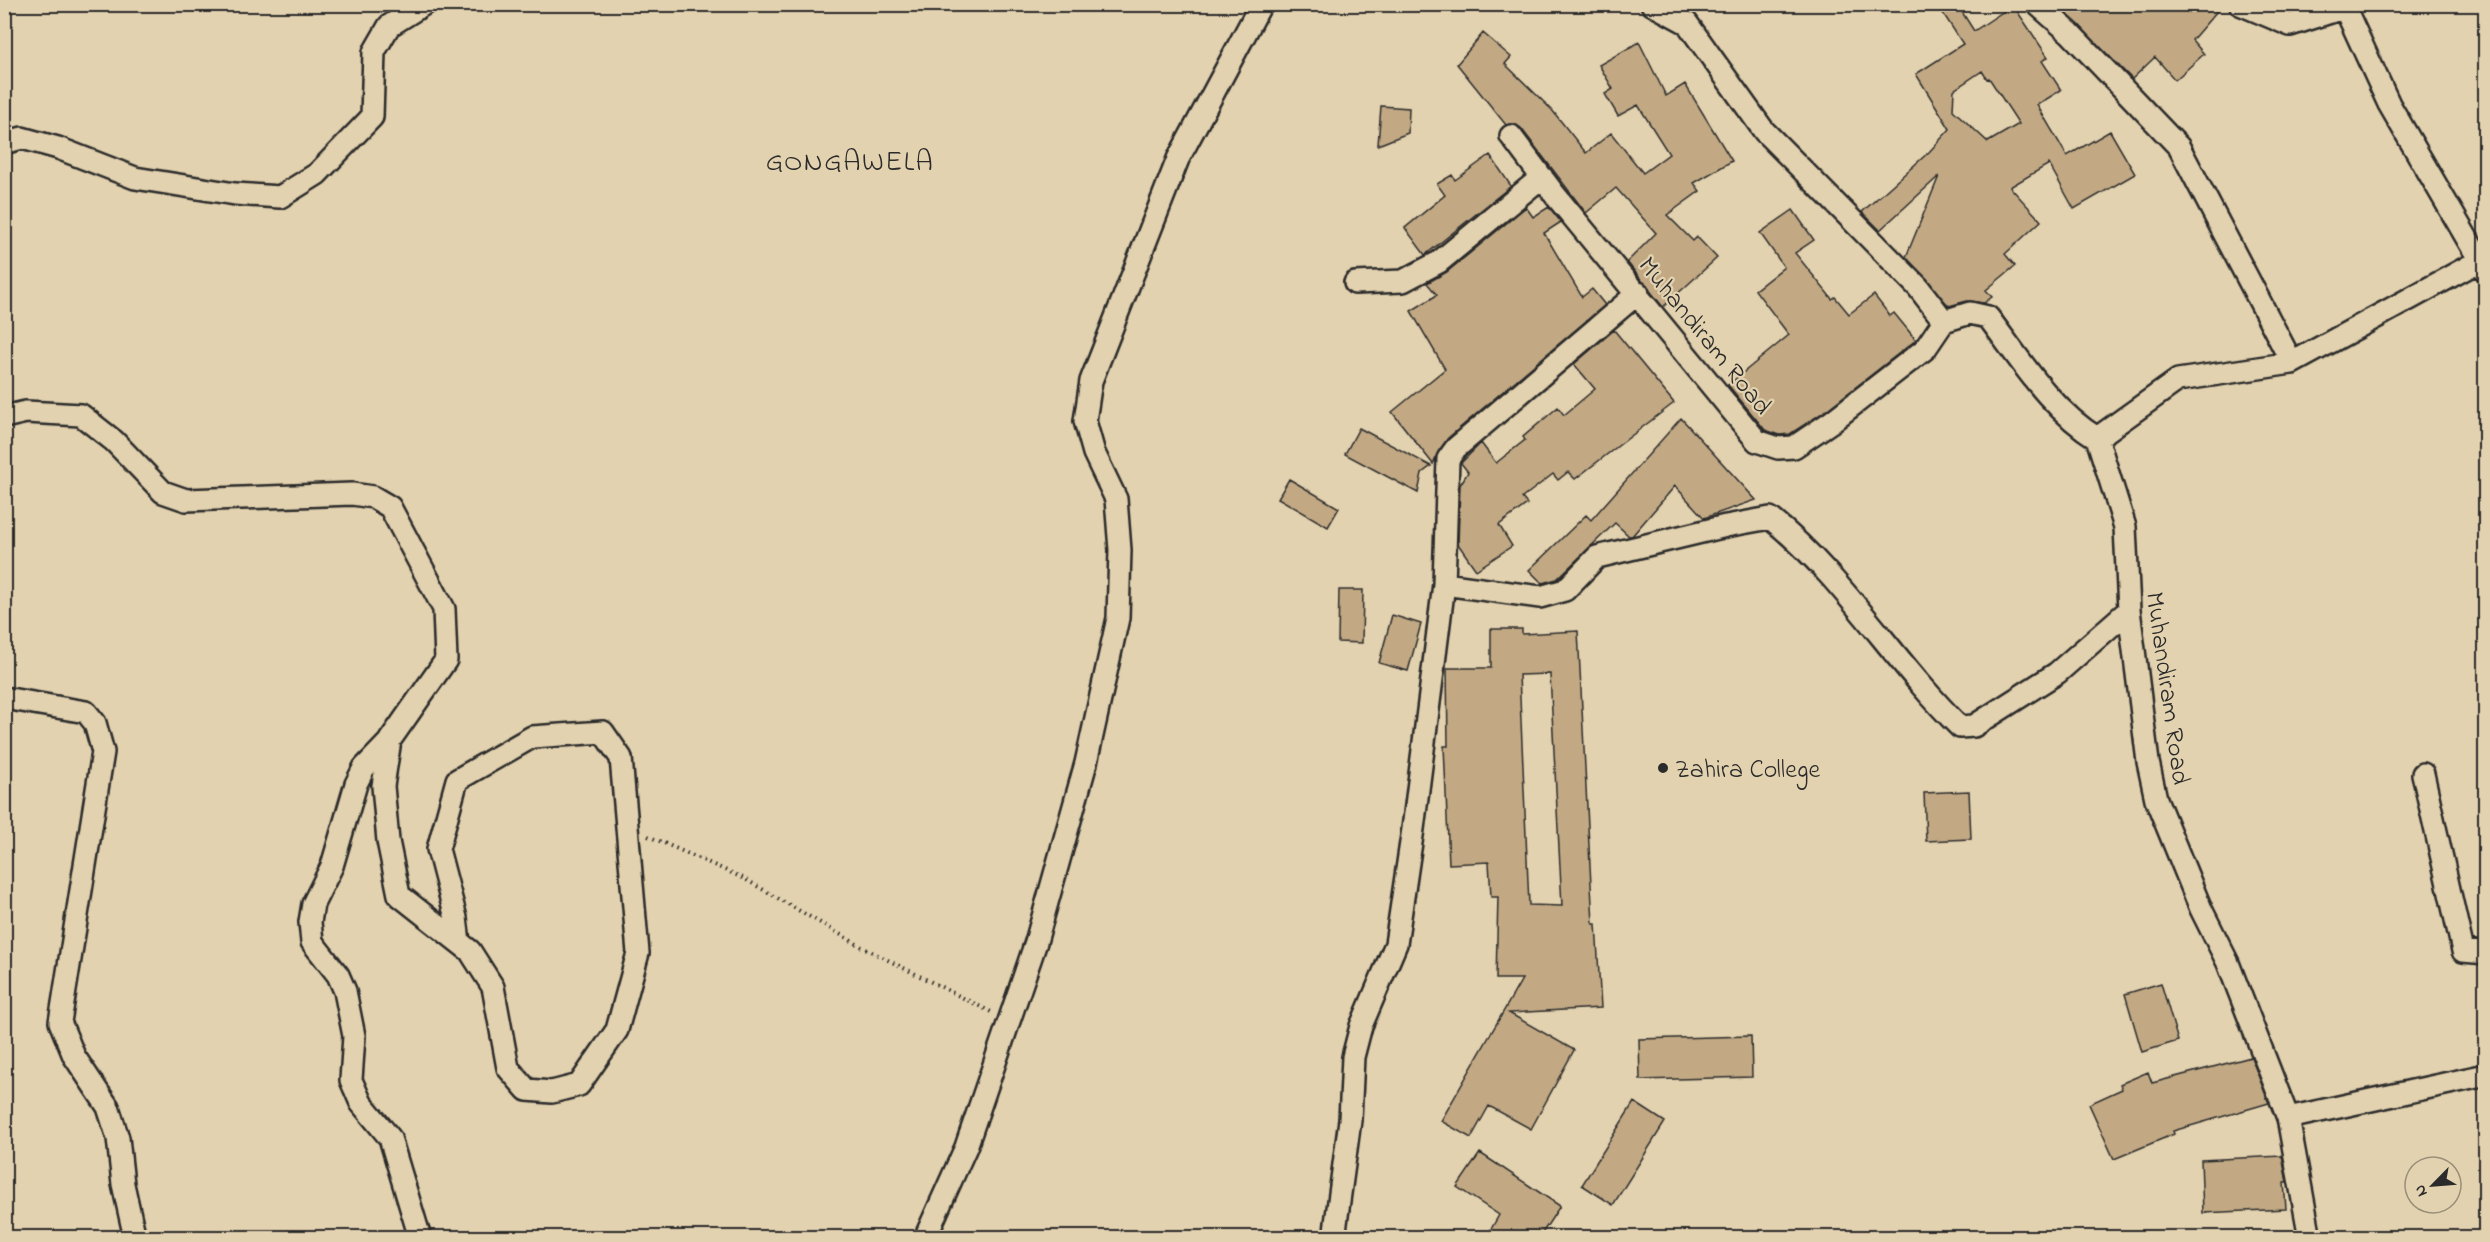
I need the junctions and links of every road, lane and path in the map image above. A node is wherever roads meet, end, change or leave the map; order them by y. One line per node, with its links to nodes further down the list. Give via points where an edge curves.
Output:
1 (424, 4): 8 (street, via 389,26 374,52 372,117 317,174 280,197 135,178 22,138)
2 (1261, 4): 25 (street, via 1178,159 1091,381 1085,421 1094,453 1116,499 1120,550 1118,618 1086,763 1036,942)
3 (1652, 4): 13 (street, via 1687,23 1764,131 1918,287)
4 (2037, 4): 14 (street, via 2179,147)
5 (2240, 4): 6 (street, via 2290,25)
6 (2343, 6): 10 (street, via 2389,104)
7 (1511, 136): 9 (street, Muhandiram Road)
8 (4, 143)
9 (1542, 177): 11 (street, via 1439,262 1403,281); 12 (street, Muhandiram Road)
10 (2482, 266): 14 (street)
11 (1355, 283)
12 (1638, 293): 13 (street, Muhandiram Road, via 1757,441 1778,448 1794,447 1831,422 1925,349); 17 (street, via 1456,448 1448,459)
13 (1944, 321): 16 (street, via 1970,313 1988,317 2076,426)
14 (2292, 363): 16 (street, via 2178,380)
15 (4, 417): 20 (street, via 26,412 81,415 114,441 163,492 186,500 352,494 372,497 390,507 444,609 446,660)
16 (2097, 438): 18 (street, Muhandiram Road, via 2125,527)
17 (1444, 584): 18 (street, via 1540,597 1565,590 1597,557 1770,518 1820,566 1924,693 1960,728 1974,726 2057,674); 31 (street, via 1396,944 1361,1026 1353,1057 1350,1120)
18 (2129, 610): 27 (street, Muhandiram Road, via 2148,762 2157,799 2201,909 2228,963)
19 (4, 698): 28 (street, via 86,712 95,723 103,752 60,1022 74,1056 108,1107 118,1138)
20 (390, 740): 23 (street, via 382,786 399,895); 29 (street, via 364,768 356,784 332,866 313,904 310,922 312,942 338,975 345,991 354,1036 351,1080 361,1102 390,1138)
21 (2423, 774): 24 (street, via 2463,951)
22 (645, 834): 25 (path, via 743,878 862,947)
23 (459, 942): 23 (street, via 438,849 457,780 532,737 603,732 621,758 638,953 617,1030 579,1085 552,1092 527,1090 508,1068 493,987 470,951)
24 (2486, 953)
25 (1009, 1021): 30 (street, via 966,1147)
26 (2486, 1075): 27 (street)
27 (2288, 1118): 32 (street, Muhandiram Road)
28 (135, 1238)
29 (420, 1238)
30 (925, 1238)
31 (1334, 1238)
32 (2310, 1238)

